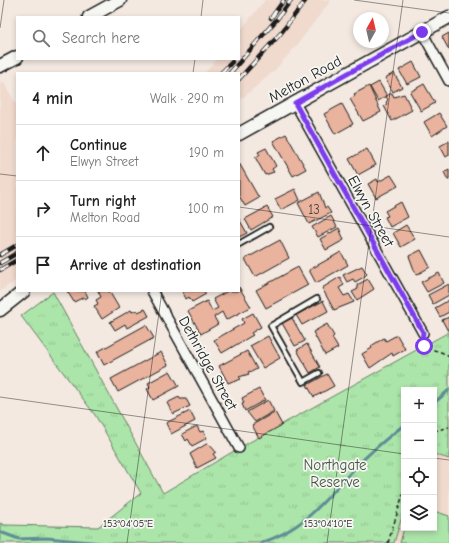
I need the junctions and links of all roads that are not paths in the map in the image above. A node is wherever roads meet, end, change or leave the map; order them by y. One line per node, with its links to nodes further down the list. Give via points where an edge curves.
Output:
1 (120, 0): 2 (street)
2 (91, 16)
3 (449, 17): 4 (street, Melton Road)
4 (422, 32): 7 (street); 8 (street, Melton Road)
5 (16, 58): 6 (street)
6 (0, 66)
7 (449, 81)
8 (295, 103): 9 (street, Melton Road); 16 (street, Elwyn Street)
9 (240, 133)
10 (269, 227): 11 (lane)
11 (240, 243)
12 (23, 292): 15 (street)
13 (153, 292): 18 (street, Dethridge Street)
14 (317, 299): 17 (lane, via 271,326 303,382)
15 (0, 310)
16 (423, 332)
17 (319, 373)
18 (240, 448)

